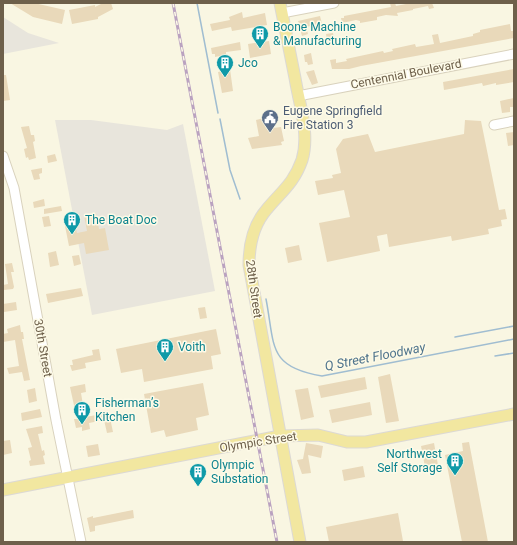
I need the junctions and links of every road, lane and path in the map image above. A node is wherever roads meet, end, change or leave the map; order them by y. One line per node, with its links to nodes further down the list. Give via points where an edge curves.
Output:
1 (334, 3): 2 (street)
2 (281, 8): 4 (main road, 28th Street)
3 (514, 54): 4 (street, Centennial Boulevard)
4 (298, 96): 9 (main road, 28th Street, via 304,132 302,158 294,178 260,219 254,231 249,253 251,281)
5 (514, 121): 6 (street)
6 (494, 125)
7 (3, 156): 10 (street, 30th Street, via 14,188)
8 (514, 414): 9 (main road, Olympic Street, via 366,442 347,442 318,435)
9 (280, 436): 10 (main road, Olympic Street); 13 (main road, 28th Street)
10 (68, 477): 11 (main road, Olympic Street); 12 (street, 30th Street)
11 (3, 490)
12 (81, 542)
13 (300, 542)

